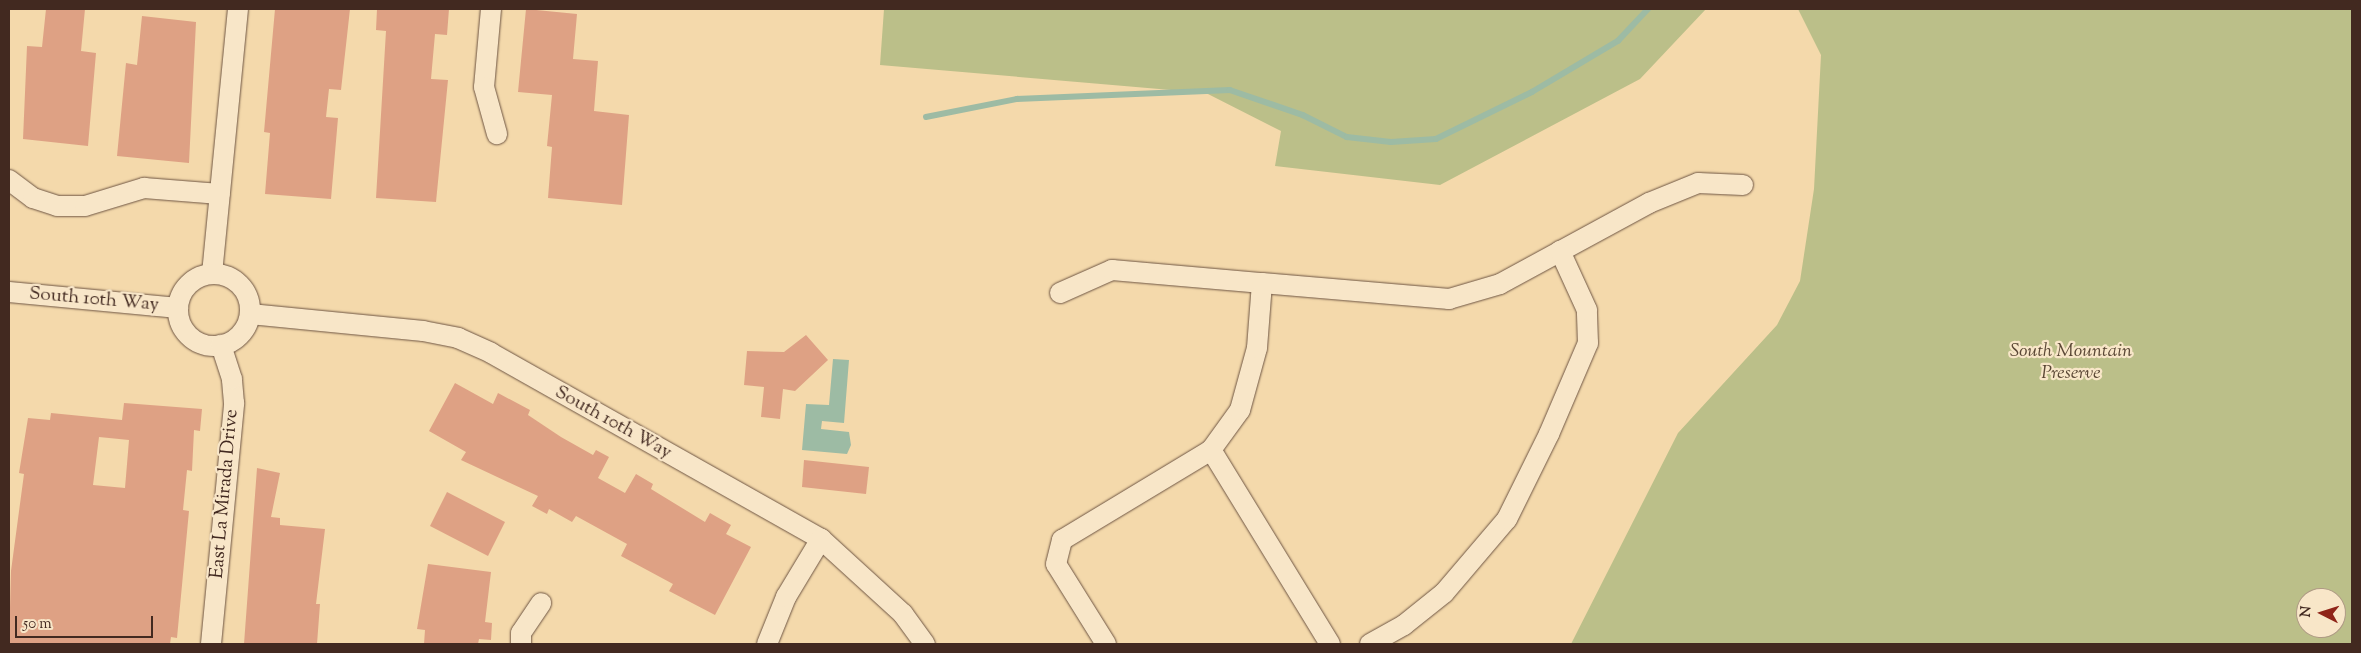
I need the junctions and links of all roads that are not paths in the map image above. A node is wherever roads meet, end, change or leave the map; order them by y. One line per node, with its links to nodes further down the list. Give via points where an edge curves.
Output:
1 (238, 9): 6 (street)
2 (491, 9): 3 (street, via 484,87)
3 (497, 134)
4 (9, 180): 6 (street, via 33,198 57,206 85,206 144,188)
5 (1743, 185): 7 (street, via 1698,183 1649,203)
6 (220, 194): 8 (street)
7 (1560, 251): 9 (street, via 1500,284 1449,299); 24 (street, via 1587,310 1588,343 1508,519 1444,593 1404,625)
8 (212, 274): 12 (street, South 10th Way, via 193,281 185,288); 13 (street, via 232,278 241,285 247,294)
9 (1262, 283): 11 (street, via 1112,270); 15 (street, via 1257,348 1240,410)
10 (9, 292): 12 (street, South 10th Way)
11 (1060, 292)
12 (178, 308): 14 (street, South 10th Way, via 182,324 191,337 200,343)
13 (250, 314): 14 (street, via 244,331); 16 (street, South 10th Way, via 423,331 458,338 491,353)
14 (222, 346): 18 (street, East La Mirada Drive, via 232,378 234,403)
15 (1211, 450): 22 (street, via 1062,540 1056,564); 23 (street)
16 (821, 539): 20 (street, via 786,598); 21 (street, South 10th Way, via 904,614)
17 (541, 602): 19 (street, via 522,633)
18 (210, 644)
19 (520, 644)
20 (767, 644)
21 (925, 644)
22 (1106, 644)
23 (1330, 644)
24 (1370, 644)

